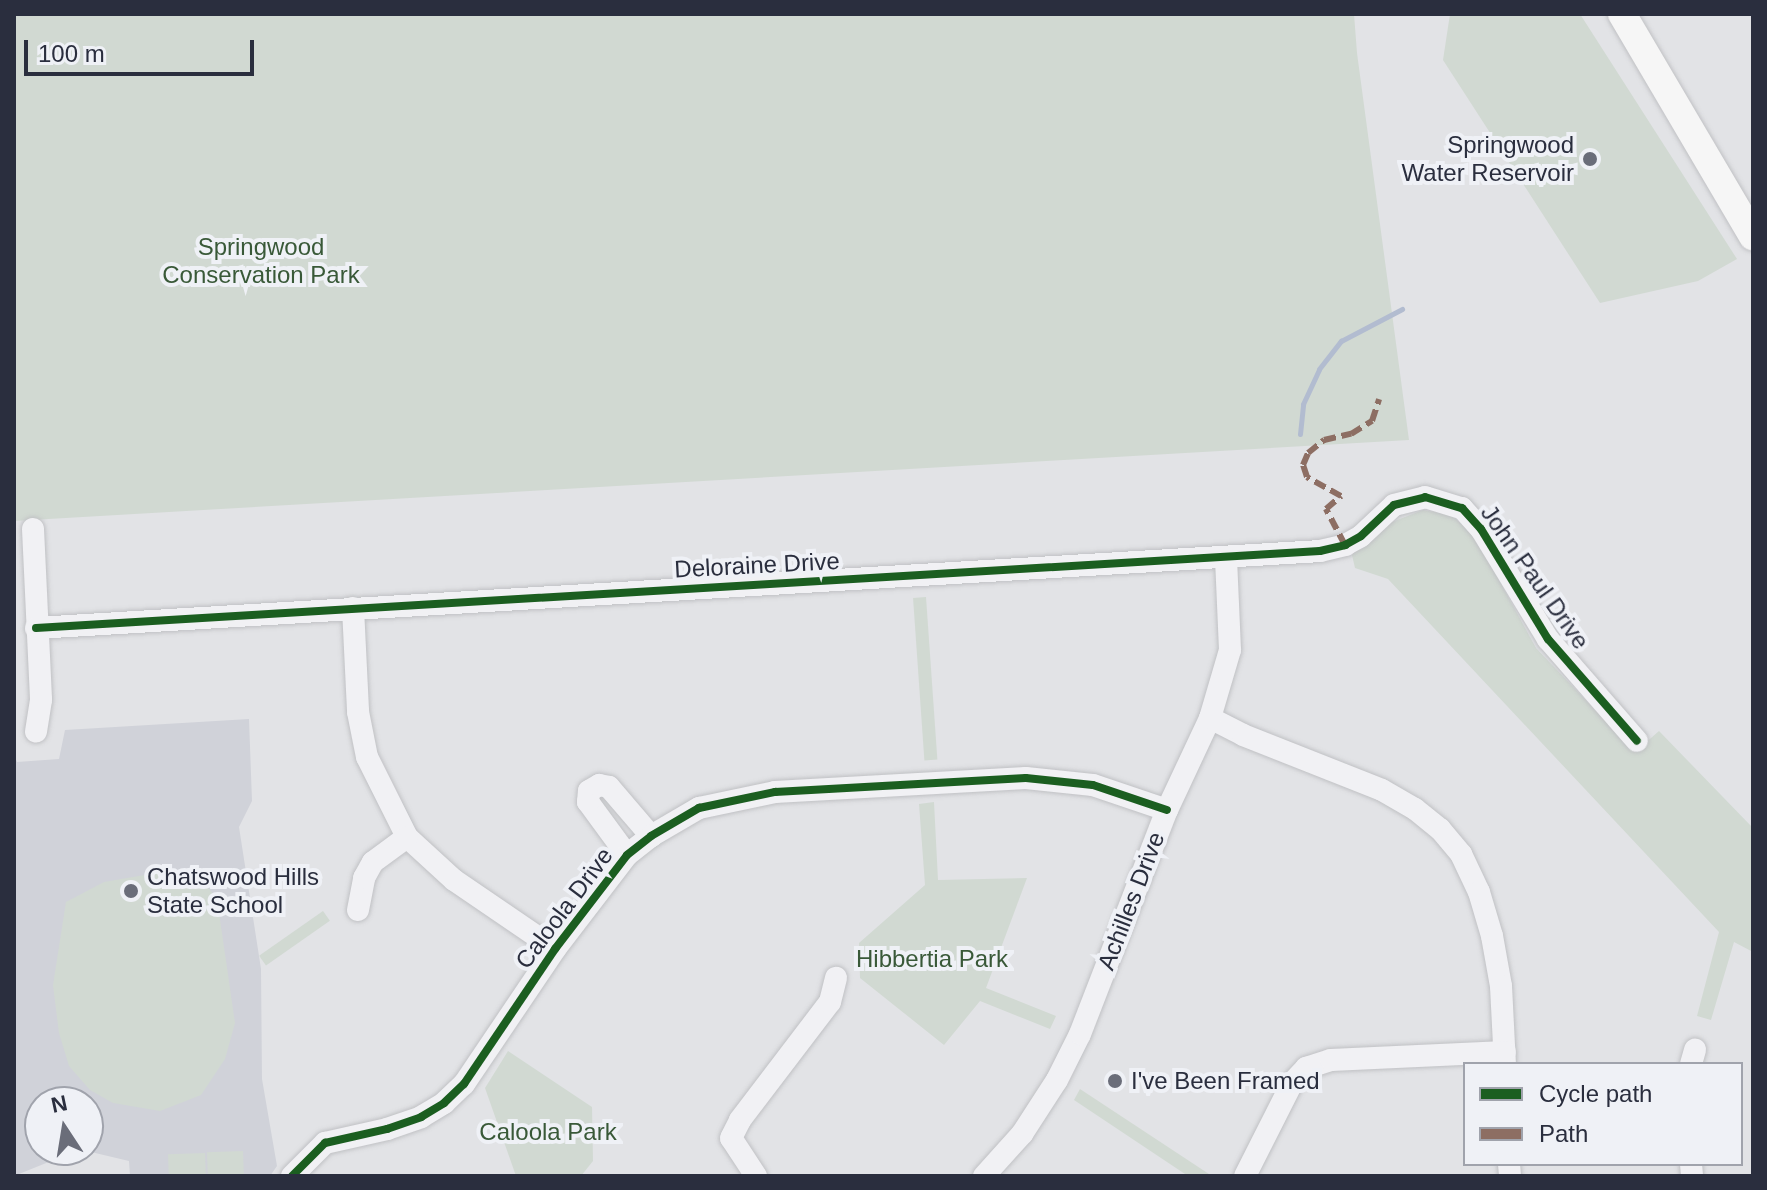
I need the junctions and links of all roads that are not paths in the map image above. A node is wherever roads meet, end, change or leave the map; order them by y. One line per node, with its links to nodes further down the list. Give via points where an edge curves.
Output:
1 (1622, 14): 2 (main road)
2 (1753, 236)
3 (1462, 508): 5 (street, Deloraine Drive, via 1417,499 1394,505 1345,545); 11 (street, John Paul Drive, via 1481,529 1548,639)
4 (33, 529): 6 (street)
5 (1226, 558): 7 (street, Deloraine Drive); 9 (street, Achilles Drive, via 1230,650)
6 (24, 584): 8 (street)
7 (353, 608): 8 (street, Deloraine Drive); 14 (street, via 358,712 367,757)
8 (36, 628): 10 (street, via 41,700)
9 (1210, 718): 12 (street, Achilles Drive); 19 (street, via 1382,790 1440,829 1461,854 1492,936)
10 (36, 732)
11 (1637, 741)
12 (1167, 810): 13 (street, Caloola Drive, via 1093,785 1026,778 747,796 699,808); 22 (street, Achilles Drive, via 1057,1080 1022,1134)
13 (651, 836): 15 (street, Caloola Drive); 15 (street, via 609,787 589,791 588,802)
14 (407, 837): 16 (street, via 373,862); 17 (street, via 454,880)
15 (627, 855): 17 (street, Caloola Drive)
16 (358, 910)
17 (555, 949): 20 (street, Caloola Drive, via 464,1084 444,1103 387,1129 325,1143)
18 (836, 978): 21 (street, via 830,1002 731,1138)
19 (1505, 1058): 23 (street, via 1331,1060 1306,1068 1292,1083)
20 (292, 1176)
21 (756, 1176)
22 (984, 1176)
23 (1245, 1176)

